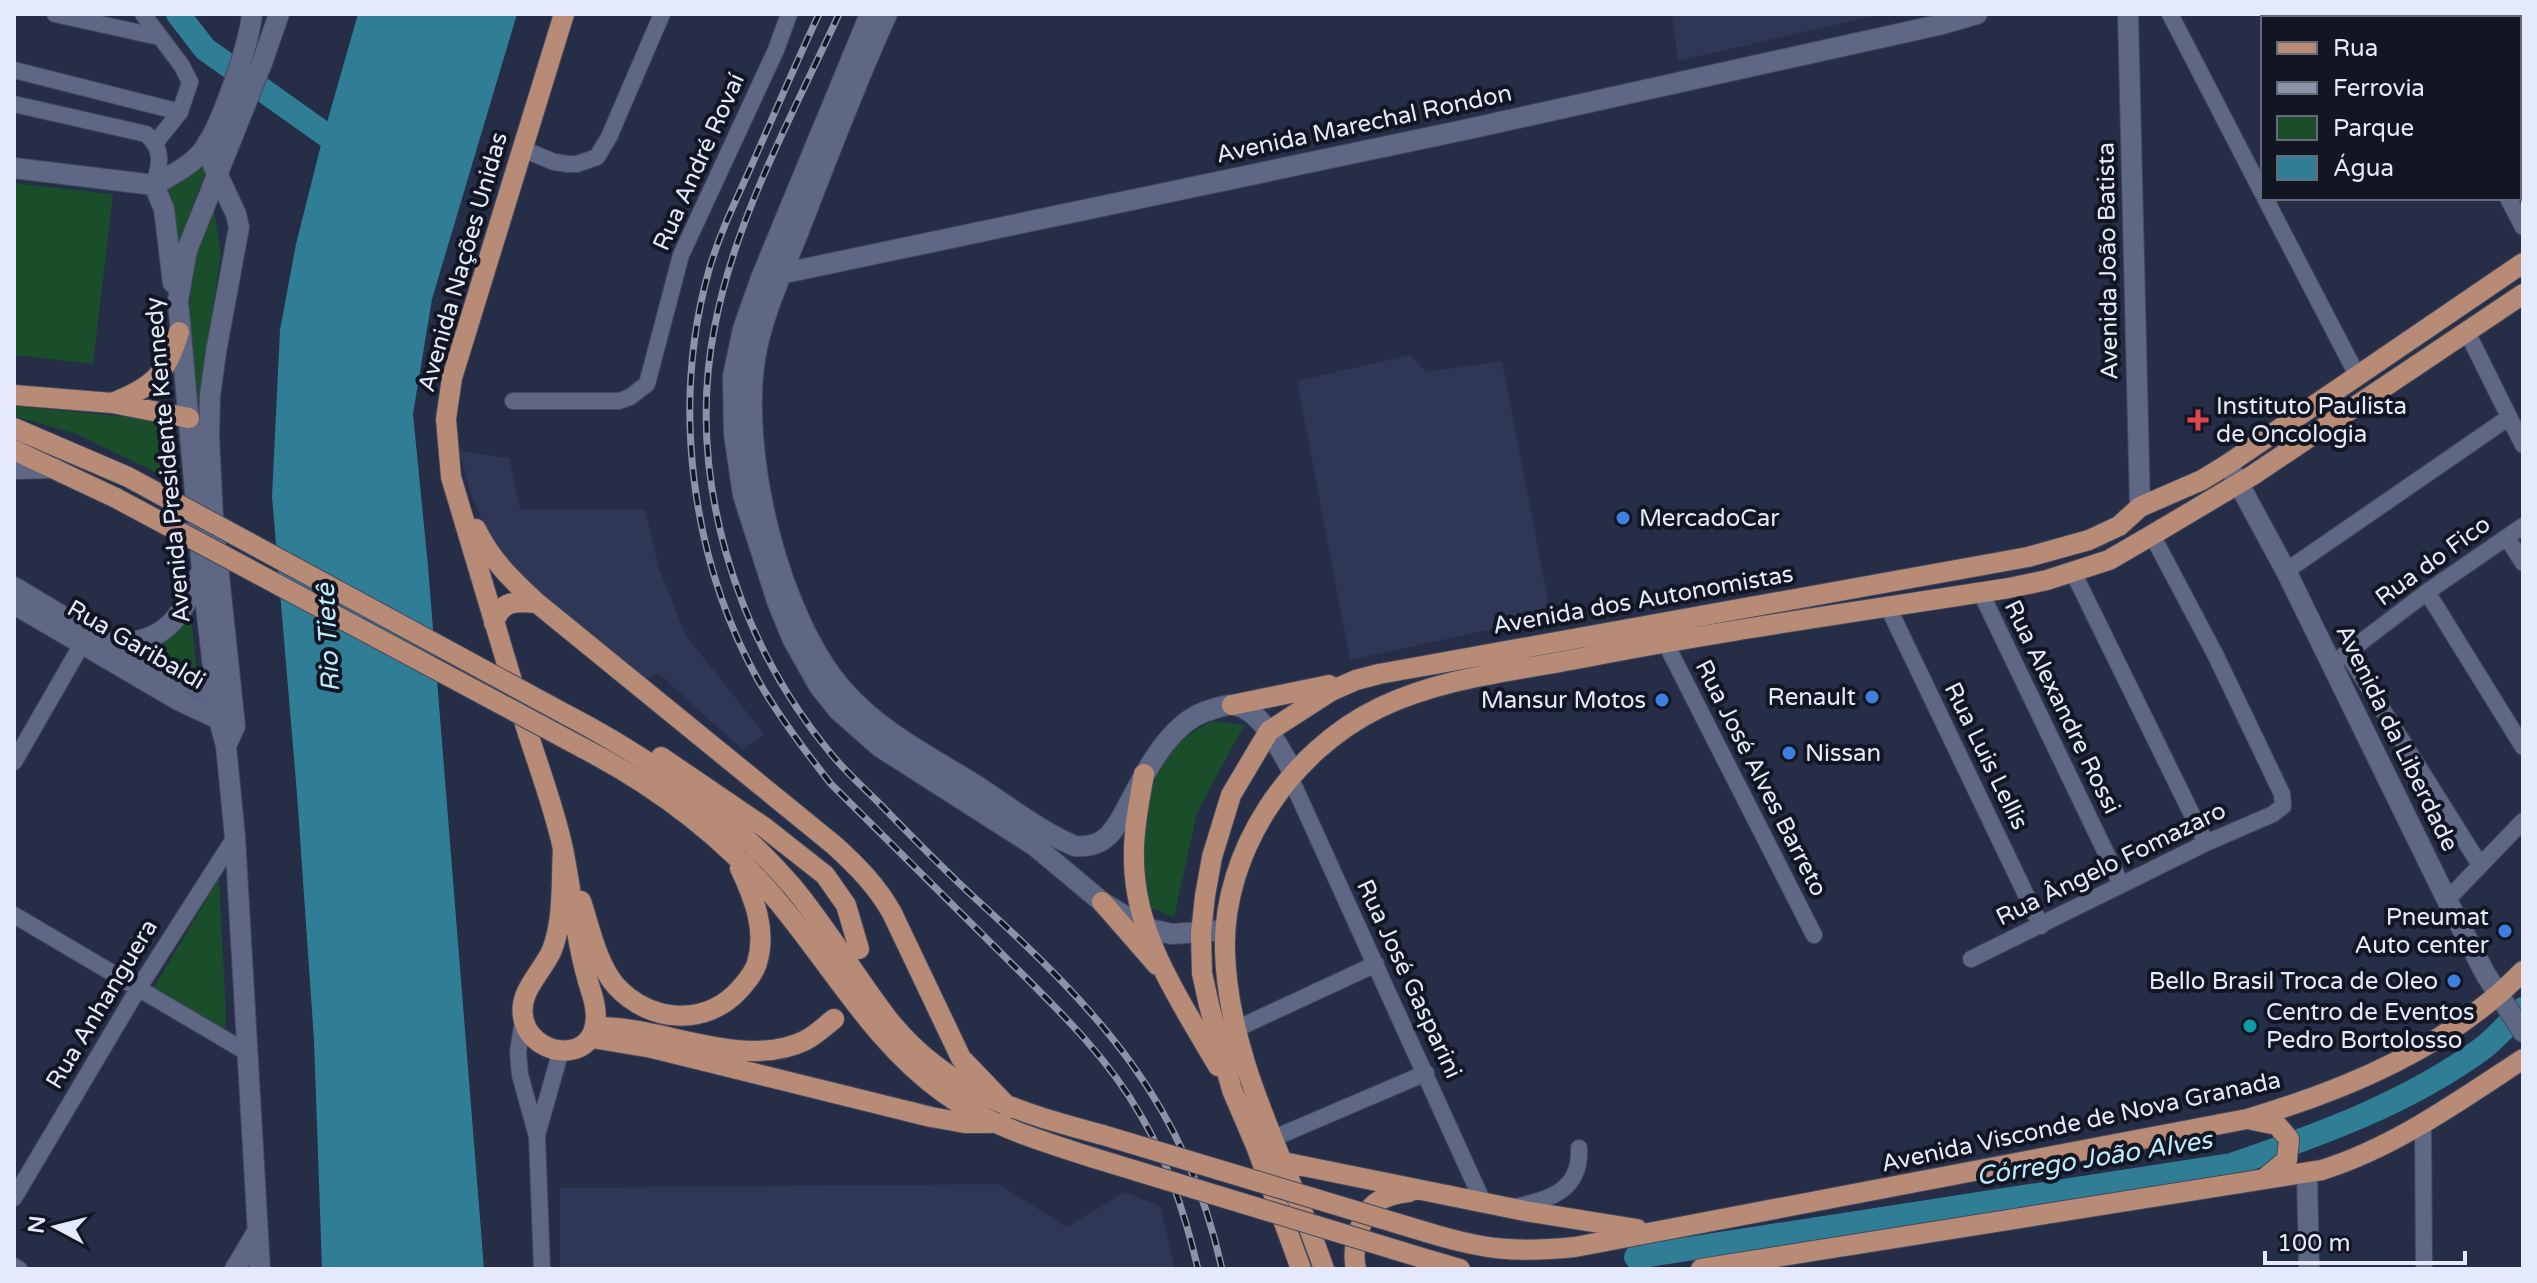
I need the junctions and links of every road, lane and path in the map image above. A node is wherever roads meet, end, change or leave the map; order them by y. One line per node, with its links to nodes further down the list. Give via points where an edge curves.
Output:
1 (55, 14): 13 (street)
2 (143, 14): 13 (street)
3 (252, 14): 18 (main road)
4 (279, 14): 21 (main road, Avenida Presidente Kennedy)
5 (564, 14): 19 (main road, Avenida Nações Unidas)
6 (662, 14): 19 (street, via 597,157 568,164)
7 (789, 14): 35 (street, Rua André Rovaí, via 681,255 647,384 619,401)
8 (870, 14): 28 (main road)
9 (887, 14): 28 (main road)
10 (1977, 14): 28 (main road, Avenida Marechal Rondon, via 1433,137)
11 (2128, 14): 48 (main road, Avenida João Batista)
12 (2170, 14): 23 (street)
13 (159, 37): 16 (street, via 190,82)
14 (14, 70): 16 (street)
15 (14, 104): 17 (street, via 131,129)
16 (180, 112): 17 (street)
17 (156, 142): 22 (street, via 159,166)
18 (208, 142): 21 (main road, Avenida Presidente Kennedy); 22 (main road, via 191,162)
19 (523, 149): 46 (main road, Avenida Nações Unidas, via 452,378 446,419)
20 (14, 168): 22 (main road)
21 (217, 174): 30 (main road, Avenida Presidente Kennedy, via 187,250); 40 (main road, Avenida Presidente Kennedy, via 239,227 216,352)
22 (154, 185): 30 (main road, via 164,209)
23 (2261, 190)
24 (2266, 200): 33 (street)
25 (2509, 200): 26 (street)
26 (2523, 227)
27 (2523, 263): 33 (main road, Avenida dos Autonomistas)
28 (771, 277): 76 (main road, via 751,391 752,448 771,537 807,635 826,669 887,729 1075,846 1093,845 1117,827); 86 (main road, via 736,355 734,434 743,495 760,554 808,671 838,710 880,747 1035,846)
29 (2523, 294): 32 (main road, Avenida dos Autonomistas)
30 (178, 300): 31 (main road, Avenida Presidente Kennedy)
31 (179, 332): 36 (main road, via 171,360 158,378); 37 (main road, Avenida Presidente Kennedy)
32 (2467, 332): 38 (street); 47 (main road, Avenida dos Autonomistas)
33 (2357, 375): 43 (main road, Avenida dos Autonomistas)
34 (14, 395): 36 (main road)
35 (513, 401)
36 (112, 403): 37 (main road)
37 (189, 418): 40 (main road); 54 (main road, Avenida Presidente Kennedy)
38 (2508, 418): 41 (street); 55 (street)
39 (14, 428): 72 (main road, bridge, via 128,477)
40 (209, 436): 69 (main road, Avenida Presidente Kennedy)
41 (2523, 445)
42 (14, 450): 44 (main road)
43 (2228, 464): 47 (main road, Avenida da Liberdade); 48 (main road, Avenida dos Autonomistas)
44 (54, 468): 45 (main road); 82 (main road, bridge, via 581,747 662,796)
45 (14, 469)
46 (451, 477): 60 (main road, via 488,554); 63 (main road, Avenida Nações Unidas)
47 (2240, 484): 50 (main road, Avenida dos Autonomistas); 55 (main road, Avenida da Liberdade)
48 (2140, 507): 52 (main road, via 2125,544); 68 (main road, Avenida dos Autonomistas, via 2119,526 2089,540 2028,557)
49 (2523, 526): 51 (street, Rua do Fico)
50 (2152, 535): 52 (main road, Avenida dos Autonomistas); 80 (street, Rua Ângelo Fomazaro, via 2282,794 2283,806 2273,814)
51 (2507, 538): 53 (street); 58 (street, Rua do Fico)
52 (2109, 560): 56 (main road, Avenida dos Autonomistas)
53 (2523, 563)
54 (202, 571): 65 (main road, via 190,598 159,635 130,644); 69 (main road, Avenida Presidente Kennedy)
55 (2286, 571): 67 (main road, Avenida da Liberdade)
56 (2073, 572): 59 (main road, Avenida dos Autonomistas); 80 (street)
57 (14, 587): 65 (main road, Rua Garibaldi)
58 (2427, 592): 67 (street, Rua do Fico); 74 (street)
59 (1981, 593): 62 (main road, Avenida dos Autonomistas); 84 (street, Rua Alexandre Rossi)
60 (537, 603): 63 (main road, via 506,605); 113 (main road, via 861,870 892,913 961,1058)
61 (14, 604): 66 (main road, Rua Garibaldi)
62 (1888, 607): 64 (main road, Avenida dos Autonomistas); 88 (street, Rua Luis Lellis)
63 (494, 623): 81 (main road, Avenida Nações Unidas)
64 (1665, 642): 77 (main road, Avenida dos Autonomistas, via 1414,693 1358,720); 92 (street, Rua José Alves Barreto)
65 (107, 643): 69 (main road, Rua Garibaldi)
66 (82, 644): 71 (main road, Rua Garibaldi); 75 (street)
67 (2339, 659): 83 (street); 85 (main road, Avenida da Liberdade)
68 (1356, 680): 70 (main road); 73 (main road, Avenida dos Autonomistas)
69 (225, 700): 71 (main road, Avenida Presidente Kennedy)
70 (1232, 705): 73 (main road); 76 (main road, via 1192,717)
71 (227, 723): 79 (main road, Avenida Presidente Kennedy)
72 (589, 726): 93 (main road, via 619,733 684,770 800,854 825,875 846,905); 113 (main road, via 672,779 754,845 793,888 912,1046)
73 (1269, 731): 77 (main road); 91 (main road, Avenida dos Autonomistas, via 1231,795 1212,857)
74 (2523, 747)
75 (14, 760)
76 (1144, 774): 89 (main road, via 1134,860)
77 (1292, 774): 90 (main road, Avenida dos Autonomistas, via 1255,828 1241,860); 97 (street, Rua José Gasparini)
78 (2523, 821): 83 (street)
79 (235, 837): 101 (street, Rua Anhanguera); 109 (main road, Avenida Presidente Kennedy)
80 (2206, 843): 84 (street, Rua Ângelo Fomazaro)
81 (563, 848): 94 (main road, Avenida Nações Unidas); 96 (main road, Avenida Nações Unidas, via 559,924); 98 (main road)
82 (734, 856): 98 (main road, via 752,893 761,935 751,976 724,1005 689,1016 653,1012 626,996); 113 (main road, via 898,1051 943,1093)
83 (2480, 865): 85 (street)
84 (2121, 884): 88 (street, Rua Ângelo Fomazaro)
85 (2447, 900): 102 (main road, Avenida da Liberdade)
86 (1102, 902): 89 (main road); 100 (main road)
87 (14, 915): 101 (street)
88 (2041, 926): 95 (street, Rua Ângelo Fomazaro)
89 (1145, 928): 91 (main road); 100 (main road)
90 (1225, 930): 91 (main road); 105 (main road, Avenida dos Autonomistas)
91 (1201, 933): 112 (main road, Avenida dos Autonomistas, via 1202,973)
92 (1814, 935)
93 (859, 949)
94 (580, 954): 96 (main road); 98 (main road); 106 (main road, Avenida Nações Unidas, via 595,1004)
95 (1971, 959)
96 (546, 963): 104 (main road, Avenida Nações Unidas, via 525,997)
97 (1376, 964): 105 (street); 111 (street, Rua José Gasparini)
98 (604, 965)
99 (2523, 971): 102 (main road, Avenida Visconde de Nova Granada)
100 (1164, 973): 112 (main road)
101 (138, 989): 109 (street); 123 (street, Rua Anhanguera)
102 (2504, 1003): 107 (main road, Avenida da Liberdade); 114 (main road, Avenida Visconde de Nova Granada, via 2365,1077)
103 (834, 1019): 106 (main road, via 805,1040 768,1051 620,1026)
104 (523, 1020): 108 (main road, via 540,1044); 116 (street, via 520,1075)
105 (1236, 1029): 117 (main road, Avenida dos Autonomistas)
106 (594, 1032): 108 (main road, via 577,1048); 113 (main road, via 931,1117 965,1123)
107 (2523, 1032)
108 (561, 1050): 116 (street)
109 (248, 1053): 127 (main road, Avenida Presidente Kennedy)
110 (2523, 1059): 115 (main road)
111 (1426, 1073): 117 (street); 124 (street, Rua José Gasparini)
112 (1232, 1090): 133 (main road, Avenida dos Autonomistas)
113 (1002, 1115): 126 (main road, Avenida Visconde de Nova Granada, bridge, via 1103,1135 1499,1250 1575,1247); 136 (main road, bridge, via 1094,1158)
114 (2255, 1121): 121 (main road, via 2281,1127 2289,1139 2287,1160); 126 (main road, Avenida Visconde de Nova Granada)
115 (2423, 1123): 120 (main road, via 2348,1162); 139 (street)
116 (537, 1136): 132 (street)
117 (1274, 1138): 119 (main road, Avenida dos Autonomistas)
118 (1579, 1148): 125 (street, via 1577,1171 1560,1192)
119 (1283, 1162): 122 (main road); 134 (main road, Avenida dos Autonomistas)
120 (2307, 1174): 121 (main road); 138 (main road)
121 (2267, 1177): 137 (main road)
122 (1429, 1192): 124 (main road); 135 (main road, via 1388,1195 1369,1207 1357,1237)
123 (14, 1198)
124 (1483, 1202): 125 (main road)
125 (1510, 1208): 126 (main road)
126 (1653, 1231)
127 (257, 1232): 130 (main road); 131 (main road, Avenida Presidente Kennedy)
128 (14, 1266): 129 (street)
129 (19, 1269)
130 (235, 1269)
131 (260, 1269)
132 (542, 1269)
133 (1301, 1269)
134 (1324, 1269)
135 (1356, 1269)
136 (1460, 1269)
137 (1701, 1269)
138 (2309, 1269)
139 (2424, 1269)

